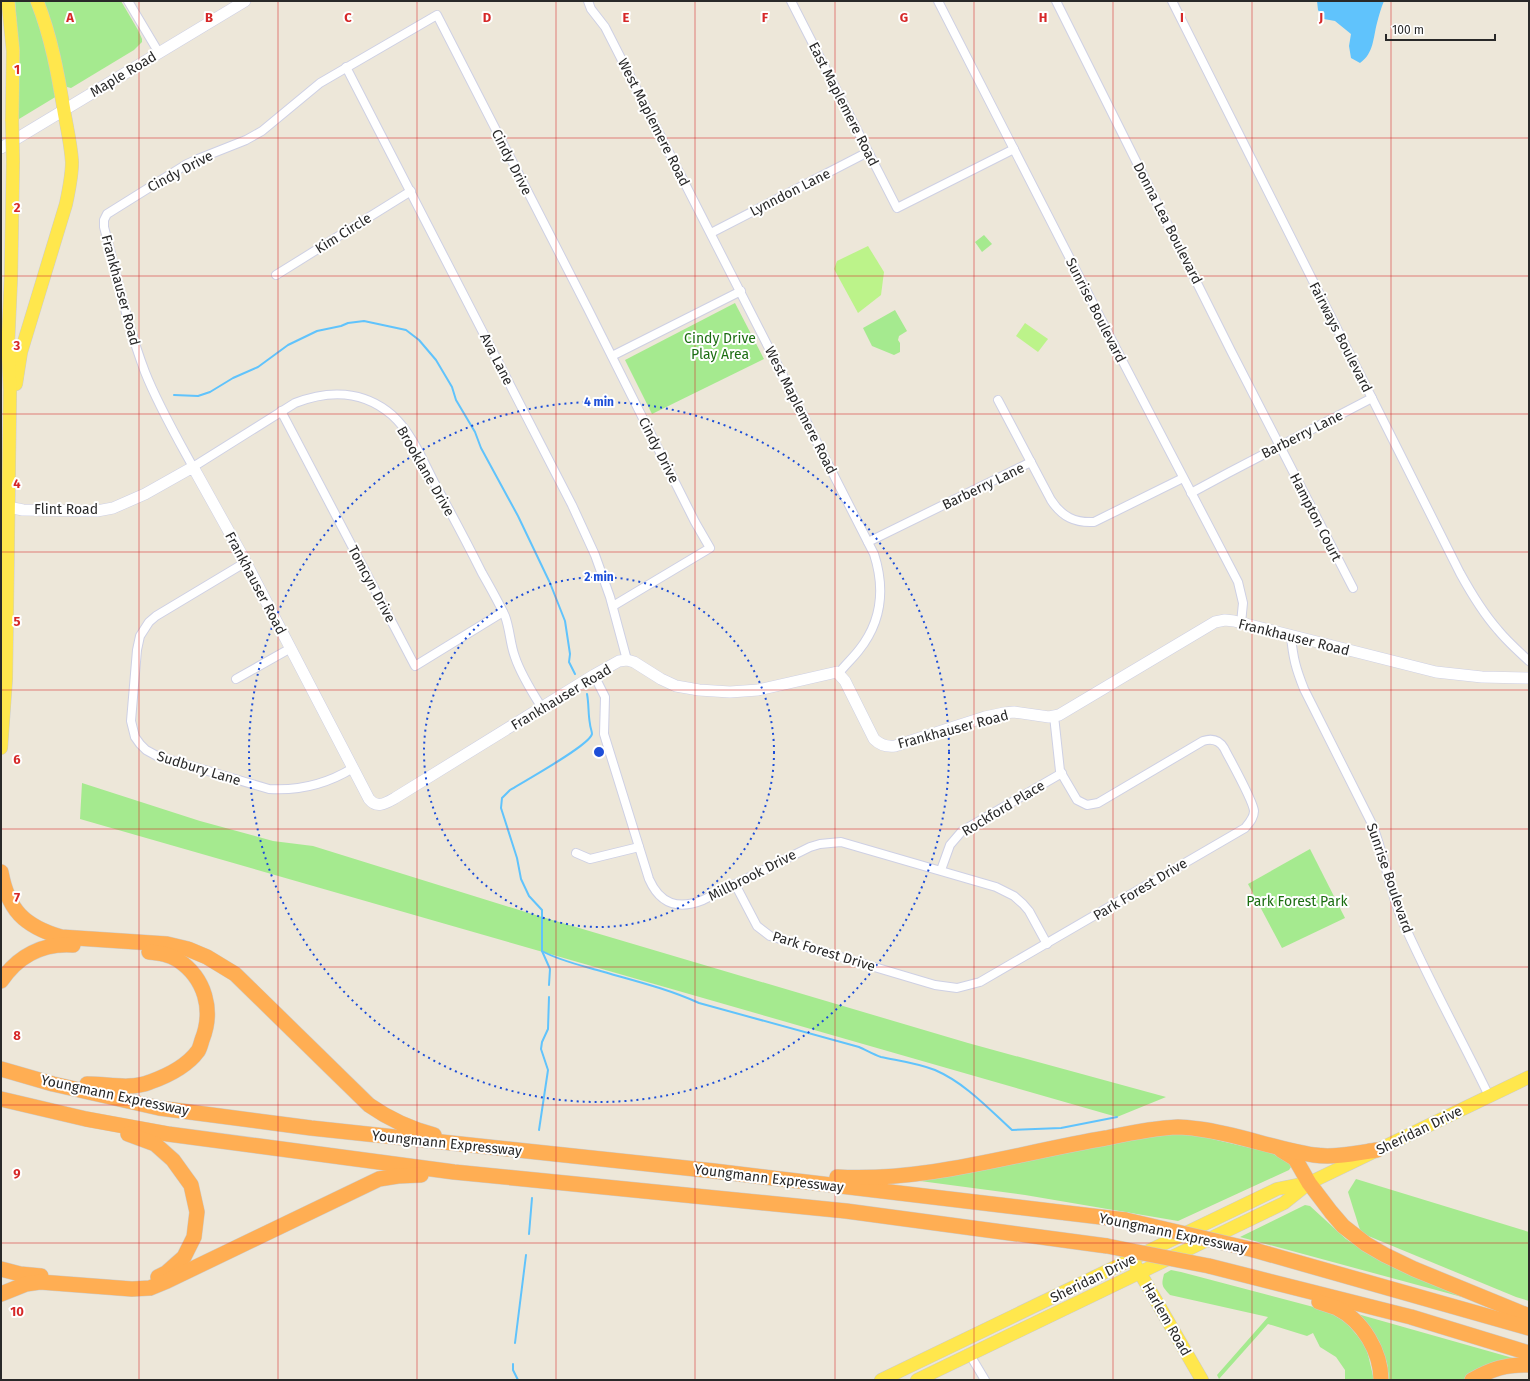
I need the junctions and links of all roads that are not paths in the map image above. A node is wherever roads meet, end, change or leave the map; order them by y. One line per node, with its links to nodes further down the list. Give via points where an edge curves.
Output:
1 (8, 1): 25 (main road, bridge, via 13,51)
2 (37, 1): 12 (main road, via 47,28)
3 (128, 1): 10 (street)
4 (245, 1): 10 (street, Maple Road)
5 (588, 1): 18 (street, West Maplemere Road, via 605,27)
6 (791, 1): 15 (street, East Maplemere Road)
7 (938, 1): 14 (street, Sunrise Boulevard)
8 (1056, 1): 26 (street, Donna Lea Boulevard)
9 (1172, 1): 22 (street, Fairways Boulevard)
10 (159, 53): 12 (street, Maple Road)
11 (346, 67): 16 (street, Ava Lane); 17 (street, Cindy Drive, via 320,83 262,131 187,164); 21 (street, Cindy Drive, via 437,15)
12 (64, 110): 13 (street, Maple Road); 25 (main road, via 72,162 70,182 66,204 21,352)
13 (1, 148)
14 (1014, 149): 15 (street, East Maplemere Road, via 897,208); 29 (street, Sunrise Boulevard)
15 (868, 152): 18 (street, Lynndon Lane)
16 (411, 191): 19 (street, Kim Circle); 35 (street, Ava Lane, via 572,505 595,555)
17 (110, 211): 28 (street, Frankhauser Road, via 105,218 104,227 137,349 157,400)
18 (711, 233): 20 (street, West Maplemere Road)
19 (276, 275)
20 (741, 291): 21 (street); 32 (street, West Maplemere Road)
21 (612, 356): 35 (street, Cindy Drive, via 710,548)
22 (1372, 398): 26 (street, Barberry Lane); 41 (street, Fairways Boulevard, via 1471,591 1498,631)
23 (998, 400): 27 (street)
24 (281, 411): 28 (street, Brooklane Drive); 36 (street, Brooklane Drive, via 309,397 334,394 370,401 391,414 408,433); 36 (street, Tomcyn Drive, via 415,666)
25 (9, 413): 31 (main road)
26 (1280, 446): 30 (street, Barberry Lane); 34 (street, Hampton Court)
27 (1031, 462): 29 (street, Barberry Lane, via 1054,504 1065,516 1081,522 1094,522); 32 (street, Barberry Lane)
28 (194, 467): 31 (street, Flint Road, via 113,508 97,511 23,510); 33 (street, Frankhauser Road)
29 (1183, 478): 30 (street, Sunrise Boulevard)
30 (1191, 493): 37 (street, Sunrise Boulevard, via 1238,582 1243,603)
31 (5, 507): 48 (main road, via 6,678)
32 (868, 542): 42 (street, West Maplemere Road, via 878,567 880,607 866,641)
33 (246, 562): 39 (street, Frankhauser Road); 49 (street, Sudbury Lane, via 156,616 144,629 137,645 131,713 135,737 146,750 157,756 269,789 311,787 327,782)
34 (1353, 588)
35 (613, 606): 40 (street, Ava Lane)
36 (503, 612): 46 (street, Brooklane Drive, via 515,659)
37 (1241, 622): 38 (street, Frankhauser Road); 47 (street, Frankhauser Road, via 1215,622 1064,713)
38 (1291, 636): 44 (street, Frankhauser Road, via 1436,672 1482,677); 61 (street, Sunrise Boulevard, via 1293,659 1298,674 1375,831 1402,920)
39 (291, 648): 45 (street); 49 (street, Frankhauser Road)
40 (627, 660): 42 (street, Frankhauser Road, via 670,684 714,692 758,690); 43 (street, Frankhauser Road, via 619,661)
41 (1529, 661)
42 (839, 673): 47 (street, Frankhauser Road, via 874,739 886,746 895,746 1004,713)
43 (594, 675): 46 (street, Frankhauser Road); 51 (street, Millbrook Drive, via 605,697 604,734)
44 (1529, 678)
45 (236, 679)
46 (542, 708): 49 (street, Frankhauser Road, via 384,804 377,805 371,801)
47 (1054, 716): 50 (street, Park Forest Drive)
48 (1, 748)
49 (353, 768)
50 (1062, 773): 53 (street, Rockford Place, via 962,831 950,845); 56 (street, Park Forest Drive, via 1077,800 1082,804 1093,805 1203,741 1213,740 1224,748 1253,804 1254,811 1250,823 1245,828)
51 (639, 847): 52 (street, via 590,859); 55 (street, Millbrook Drive, via 652,887 669,902 692,904)
52 (576, 853)
53 (941, 870): 55 (street, Millbrook Drive, via 841,842 830,842 810,847); 56 (street, Millbrook Drive, via 996,887 1014,896 1029,911)
54 (1, 872): 64 (highway, via 4,890 17,912 31,925 61,937 167,944 207,957 235,974 369,1105 384,1115 422,1132)
55 (735, 884): 56 (street, Park Forest Drive, via 757,926 770,936 935,985 957,988 980,982)
56 (1047, 944)
57 (1, 981): 60 (highway, via 14,964 29,954 44,947 61,944 165,954 177,959 198,979 208,1010 206,1029 198,1050 180,1068 150,1083 138,1085)
58 (2, 1069): 60 (highway, Youngmann Expressway)
59 (1529, 1077): 61 (main road, Sheridan Drive)
60 (52, 1084): 64 (highway, Youngmann Expressway, via 159,1108)
61 (1489, 1096): 66 (main road, Sheridan Drive)
62 (1, 1099): 63 (highway, Youngmann Expressway)
63 (86, 1119): 68 (highway, Youngmann Expressway, via 168,1134); 71 (highway, via 155,1144 173,1160 191,1185 197,1212 194,1237 184,1257 159,1277 133,1281 20,1274)
64 (476, 1146): 67 (highway, Youngmann Expressway)
65 (1276, 1147): 66 (highway, via 1324,1156); 67 (highway, via 1210,1131 1179,1127 1151,1129 973,1165 902,1176 858,1178); 69 (highway, via 1294,1158)
66 (1377, 1150): 69 (main road, Sheridan Drive)
67 (714, 1171): 76 (highway, Youngmann Expressway, bridge, via 1126,1220 1254,1250)
68 (454, 1172): 73 (highway, Youngmann Expressway, bridge, via 846,1211 1107,1246); 74 (highway, via 379,1180 150,1288 40,1282 26,1284)
69 (1309, 1183): 70 (main road, Sheridan Drive, via 1277,1189); 72 (main road, Sheridan Drive, via 1284,1204); 75 (highway, via 1343,1226 1373,1248 1414,1269)
70 (1132, 1259): 72 (main road, Harlem Road); 80 (main road, Sheridan Drive)
71 (1, 1269)
72 (1140, 1272): 78 (main road, Sheridan Drive); 83 (main road, Harlem Road)
73 (1237, 1272): 77 (highway, Youngmann Expressway, via 1411,1317); 84 (highway, via 1348,1315 1368,1336 1379,1363)
74 (1, 1294)
75 (1529, 1316)
76 (1529, 1328)
77 (1529, 1353)
78 (970, 1355): 81 (main road, Sheridan Drive); 82 (street)
79 (1529, 1364): 85 (highway, via 1501,1366)
80 (884, 1379)
81 (917, 1380)
82 (985, 1380)
83 (1202, 1380)
84 (1381, 1380)
85 (1472, 1380)

